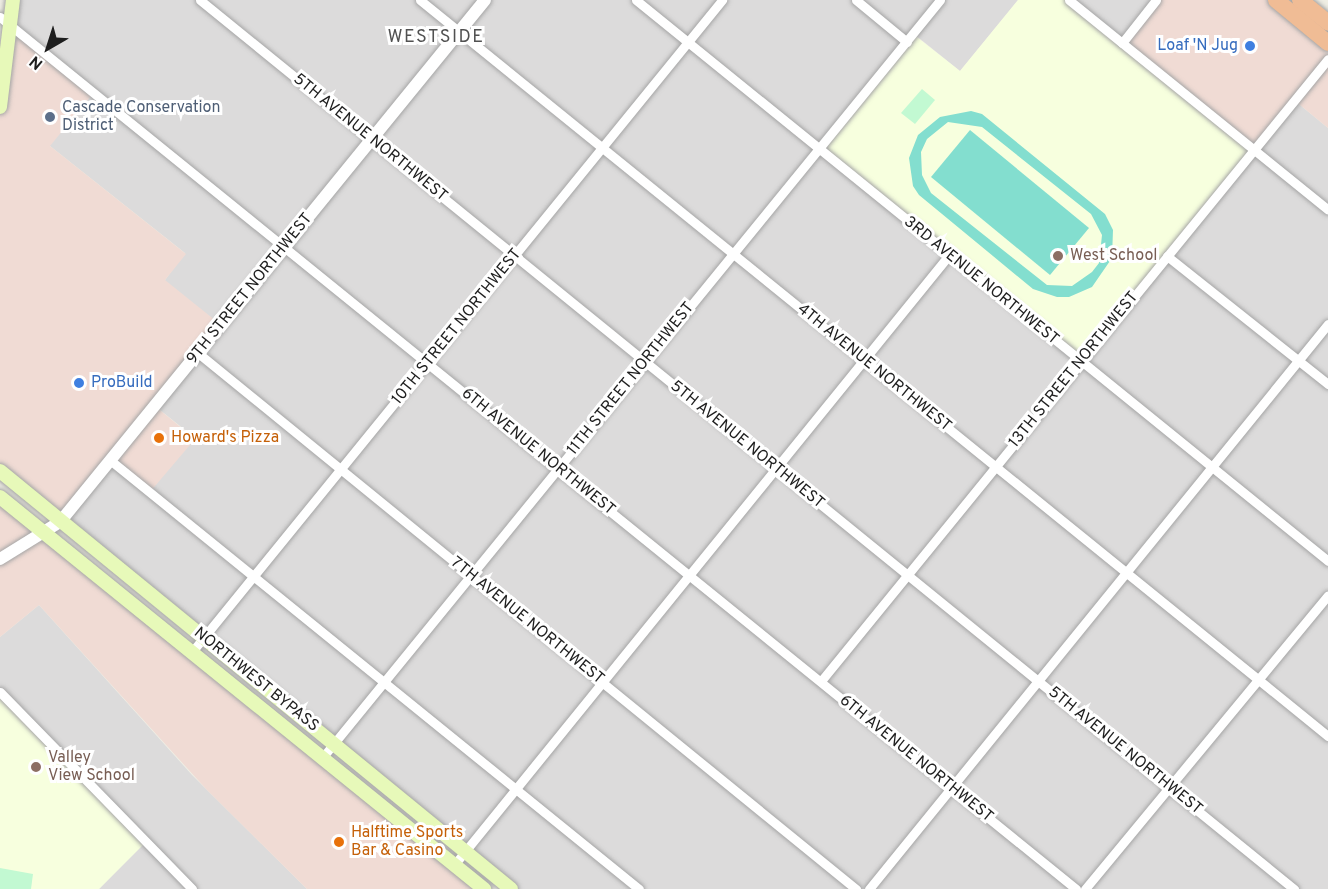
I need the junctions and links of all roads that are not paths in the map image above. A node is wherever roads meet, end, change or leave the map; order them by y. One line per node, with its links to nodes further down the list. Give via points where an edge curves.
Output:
1 (13, 0): 13 (main road)
2 (200, 0): 22 (street, 5TH AVENUE NORTHWEST)
3 (420, 0): 15 (street, 4TH AVENUE NORTHWEST)
4 (485, 0): 15 (street, 9TH STREET NORTHWEST)
5 (636, 0): 16 (street, 3RD AVENUE NORTHWEST)
6 (722, 0): 16 (street, 10TH STREET NORTHWEST)
7 (856, 0): 17 (street)
8 (940, 0): 17 (street, 11TH STREET NORTHWEST)
9 (1069, 0): 18 (street)
10 (1156, 0): 18 (street)
11 (1276, 0): 19 (highway)
12 (1300, 0): 14 (highway)
13 (5, 20): 21 (main road); 27 (street, 6TH AVENUE NORTHWEST)
14 (1328, 23)
15 (459, 32): 22 (street, 9TH STREET NORTHWEST); 23 (street, 4TH AVENUE NORTHWEST)
16 (688, 42): 23 (street, 10TH STREET NORTHWEST); 24 (street, 3RD AVENUE NORTHWEST)
17 (907, 42): 24 (street, 11TH STREET NORTHWEST)
18 (1122, 43): 25 (street)
19 (1328, 43)
20 (1328, 59): 25 (street, 13TH STREET NORTHWEST)
21 (0, 107)
22 (372, 140): 27 (street, 9TH STREET NORTHWEST); 30 (street, 5TH AVENUE NORTHWEST)
23 (603, 148): 28 (street, 4TH AVENUE NORTHWEST); 30 (street, 10TH STREET NORTHWEST)
24 (819, 150): 28 (street, 11TH STREET NORTHWEST); 29 (street, 3RD AVENUE NORTHWEST)
25 (1253, 150): 26 (street); 31 (street, 13TH STREET NORTHWEST)
26 (1328, 210)
27 (285, 246): 33 (street, 9TH STREET NORTHWEST); 36 (street, 6TH AVENUE NORTHWEST)
28 (734, 254): 34 (street, 4TH AVENUE NORTHWEST); 37 (street, 11TH STREET NORTHWEST)
29 (949, 255): 34 (street); 38 (street, 3RD AVENUE NORTHWEST)
30 (515, 256): 36 (street, 10TH STREET NORTHWEST); 37 (street, 5TH AVENUE NORTHWEST)
31 (1167, 256): 35 (street); 38 (street, 13TH STREET NORTHWEST)
32 (1328, 324): 35 (street)
33 (198, 353): 40 (street, 9TH STREET NORTHWEST); 44 (street, 7TH AVENUE NORTHWEST)
34 (864, 360): 41 (street, 4TH AVENUE NORTHWEST); 43 (street)
35 (1299, 361): 39 (street); 45 (street)
36 (428, 362): 42 (street, 6TH AVENUE NORTHWEST); 44 (street, 10TH STREET NORTHWEST)
37 (645, 362): 42 (street, 11TH STREET NORTHWEST); 43 (street, 5TH AVENUE NORTHWEST)
38 (1080, 362): 41 (street, 13TH STREET NORTHWEST); 45 (street, 3RD AVENUE NORTHWEST)
39 (1328, 384)
40 (110, 460): 48 (street, 9TH STREET NORTHWEST); 55 (street)
41 (996, 466): 52 (street, 4TH AVENUE NORTHWEST); 54 (street, 13TH STREET NORTHWEST)
42 (558, 468): 53 (street, 6TH AVENUE NORTHWEST); 56 (street, 11TH STREET NORTHWEST)
43 (777, 468): 53 (street); 54 (street, 5TH AVENUE NORTHWEST)
44 (342, 469): 55 (street, 10TH STREET NORTHWEST); 56 (street, 7TH AVENUE NORTHWEST)
45 (1212, 469): 51 (street, 3RD AVENUE NORTHWEST); 52 (street)
46 (0, 471): 48 (main road, NORTHWEST BYPASS)
47 (0, 496): 49 (main road, NORTHWEST BYPASS)
48 (60, 522): 49 (street, 9TH STREET NORTHWEST); 58 (main road, NORTHWEST BYPASS)
49 (46, 534): 50 (street, 9TH STREET NORTHWEST); 59 (main road, NORTHWEST BYPASS)
50 (0, 559)
51 (1328, 561)
52 (1127, 573): 60 (street, 4TH AVENUE NORTHWEST); 63 (street)
53 (691, 575): 62 (street, 6TH AVENUE NORTHWEST); 64 (street)
54 (907, 575): 62 (street, 13TH STREET NORTHWEST); 63 (street, 5TH AVENUE NORTHWEST)
55 (255, 576): 58 (street, 10TH STREET NORTHWEST); 61 (street)
56 (472, 576): 61 (street, 11TH STREET NORTHWEST); 64 (street, 7TH AVENUE NORTHWEST)
57 (1328, 595): 60 (street)
58 (204, 637): 59 (street, 10TH STREET NORTHWEST); 67 (main road, NORTHWEST BYPASS)
59 (191, 652): 68 (main road, NORTHWEST BYPASS)
60 (1259, 680): 66 (street, 4TH AVENUE NORTHWEST); 69 (street)
61 (384, 681): 67 (street, 11TH STREET NORTHWEST); 70 (street)
62 (821, 681): 71 (street, 6TH AVENUE NORTHWEST)
63 (1039, 681): 69 (street, 5TH AVENUE NORTHWEST); 71 (street)
64 (603, 682): 70 (street); 78 (street, 7TH AVENUE NORTHWEST)
65 (0, 692): 74 (street)
66 (1328, 736)
67 (334, 744): 68 (street, 11TH STREET NORTHWEST); 72 (main road, NORTHWEST BYPASS)
68 (321, 758): 73 (main road, NORTHWEST BYPASS)
69 (1170, 787): 81 (street); 82 (street, 5TH AVENUE NORTHWEST)
70 (516, 789): 72 (street); 77 (street)
71 (952, 789): 79 (street); 80 (street, 6TH AVENUE NORTHWEST)
72 (464, 852): 73 (street); 76 (main road, NORTHWEST BYPASS)
73 (454, 865): 75 (main road, NORTHWEST BYPASS)
74 (188, 888)
75 (484, 889)
76 (511, 889)
77 (639, 889)
78 (856, 889)
79 (869, 889)
80 (1076, 889)
81 (1085, 889)
82 (1294, 889)

